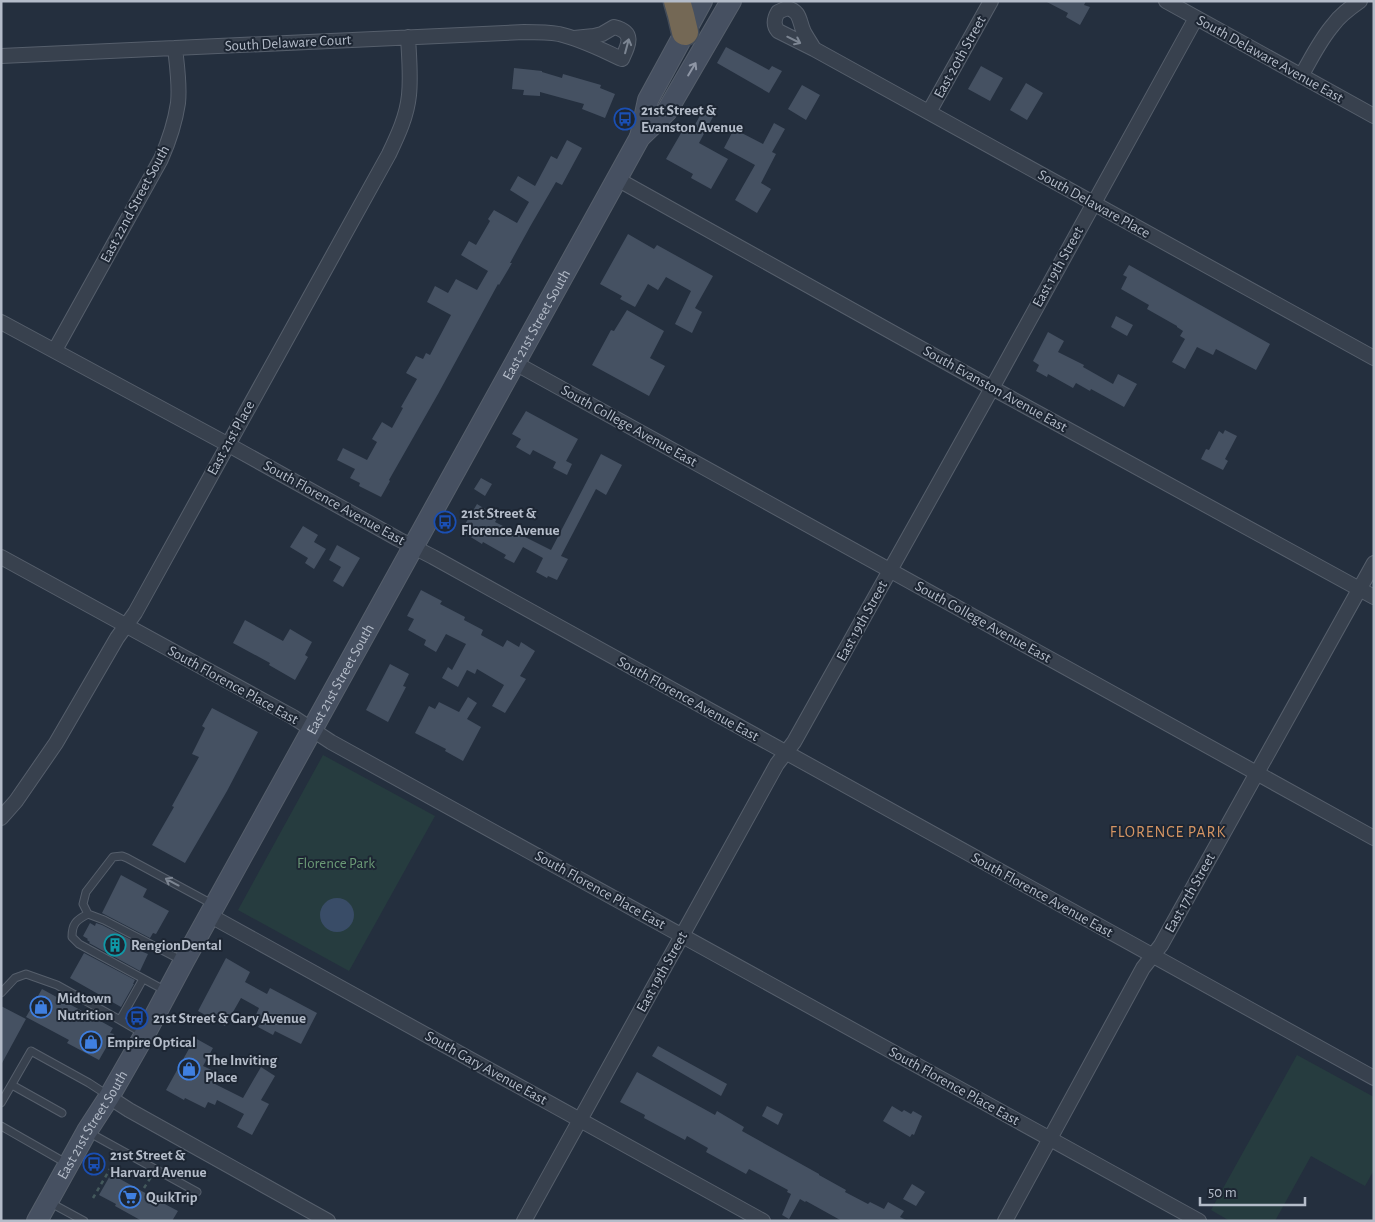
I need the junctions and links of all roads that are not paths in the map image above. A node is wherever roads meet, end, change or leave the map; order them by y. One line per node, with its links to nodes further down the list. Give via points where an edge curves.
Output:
1 (677, 1): 8 (highway)
2 (702, 1): 8 (main road, East 21st Street South)
3 (731, 1): 17 (main road, East 21st Street South, one-way to 3, via 667,110)
4 (991, 1): 15 (street, East 20th Street)
5 (1166, 1): 7 (street, South Delaware Avenue East)
6 (1360, 1): 14 (street, via 1334,24)
7 (1196, 18): 14 (street, South Delaware Avenue East); 19 (street, East 19th Street)
8 (685, 32): 17 (main road, East 21st Street South, one-way to 17, via 648,100)
9 (408, 37): 10 (street, South Delaware Court, via 544,32); 11 (street, South Delaware Court); 25 (street, East 21st Place, via 409,95 397,138)
10 (574, 38)
11 (176, 48): 13 (street, South Delaware Court); 21 (street, East 22nd Street South, via 178,102 168,143)
12 (814, 49): 15 (street, South Delaware Place)
13 (1, 56)
14 (1301, 76): 16 (street, South Delaware Avenue East)
15 (929, 112): 19 (street, South Delaware Place)
16 (1374, 116)
17 (640, 137): 18 (main road, East 21st Street South)
18 (617, 179): 23 (main road, East 21st Street South); 24 (street, South Evanston Avenue East)
19 (1093, 204): 22 (street, South Delaware Place); 24 (street, East 19th Street)
20 (1, 322): 21 (street, South Florence Avenue East)
21 (55, 350): 25 (street, South Florence Avenue East)
22 (1374, 358)
23 (514, 363): 26 (main road, East 21st Street South); 29 (street, South College Avenue East)
24 (992, 388): 29 (street, East 19th Street); 30 (street, South Evanston Avenue East)
25 (228, 444): 26 (street, South Florence Avenue East); 32 (street, East 21st Place)
26 (413, 547): 33 (main road, East 21st Street South); 34 (street, South Florence Avenue East)
27 (1, 557): 32 (street, South Florence Place East)
28 (1374, 563): 30 (street, East 17th Street)
29 (889, 570): 34 (street, East 19th Street); 35 (street, South College Avenue East)
30 (1359, 589): 31 (street, South Evanston Avenue East); 35 (street, East 17th Street)
31 (1374, 597)
32 (126, 626): 33 (street, South Florence Place East); 36 (street, East 21st Place, via 56,743)
33 (312, 730): 38 (main road, East 21st Street South); 40 (street, South Florence Place East)
34 (785, 753): 40 (street, East 19th Street); 41 (street, South Florence Avenue East)
35 (1257, 773): 37 (street, South College Avenue East); 41 (street, East 17th Street)
36 (1, 818)
37 (1374, 838)
38 (212, 910): 39 (lane, one-way to 39, via 127,858 118,856 113,857 86,892 83,904); 42 (main road, East 21st Street South); 53 (street, South Gary Avenue East)
39 (88, 914): 42 (lane); 43 (lane, via 76,922 72,937)
40 (682, 936): 53 (street, East 19th Street); 56 (street, South Florence Place East)
41 (1152, 956): 48 (street, South Florence Avenue East); 56 (street, East 17th Street)
42 (184, 961): 44 (main road, East 21st Street South)
43 (143, 979): 44 (lane); 46 (lane)
44 (168, 992): 47 (main road, East 21st Street South)
45 (1, 993): 46 (lane, via 15,978 26,974 57,985)
46 (120, 1020): 47 (lane)
47 (145, 1034): 50 (main road, East 21st Street South)
48 (1374, 1078)
49 (12, 1085): 50 (lane, via 31,1051); 51 (lane); 52 (lane)
50 (109, 1097): 55 (main road, East 21st Street South); 62 (street)
51 (1, 1103)
52 (62, 1113)
53 (580, 1120): 63 (street, East 19th Street); 64 (street, South Gary Avenue East)
54 (1, 1126): 57 (lane)
55 (87, 1131): 57 (main road, East 21st Street South); 58 (lane)
56 (1050, 1139): 65 (street, East 17th Street); 66 (street, South Florence Place East)
57 (69, 1164): 59 (main road, East 21st Street South)
58 (197, 1192)
59 (49, 1202): 60 (lane); 61 (main road, East 21st Street South)
60 (82, 1220)
61 (38, 1221)
62 (328, 1221)
63 (524, 1221)
64 (763, 1221)
65 (1005, 1221)
66 (1199, 1221)

